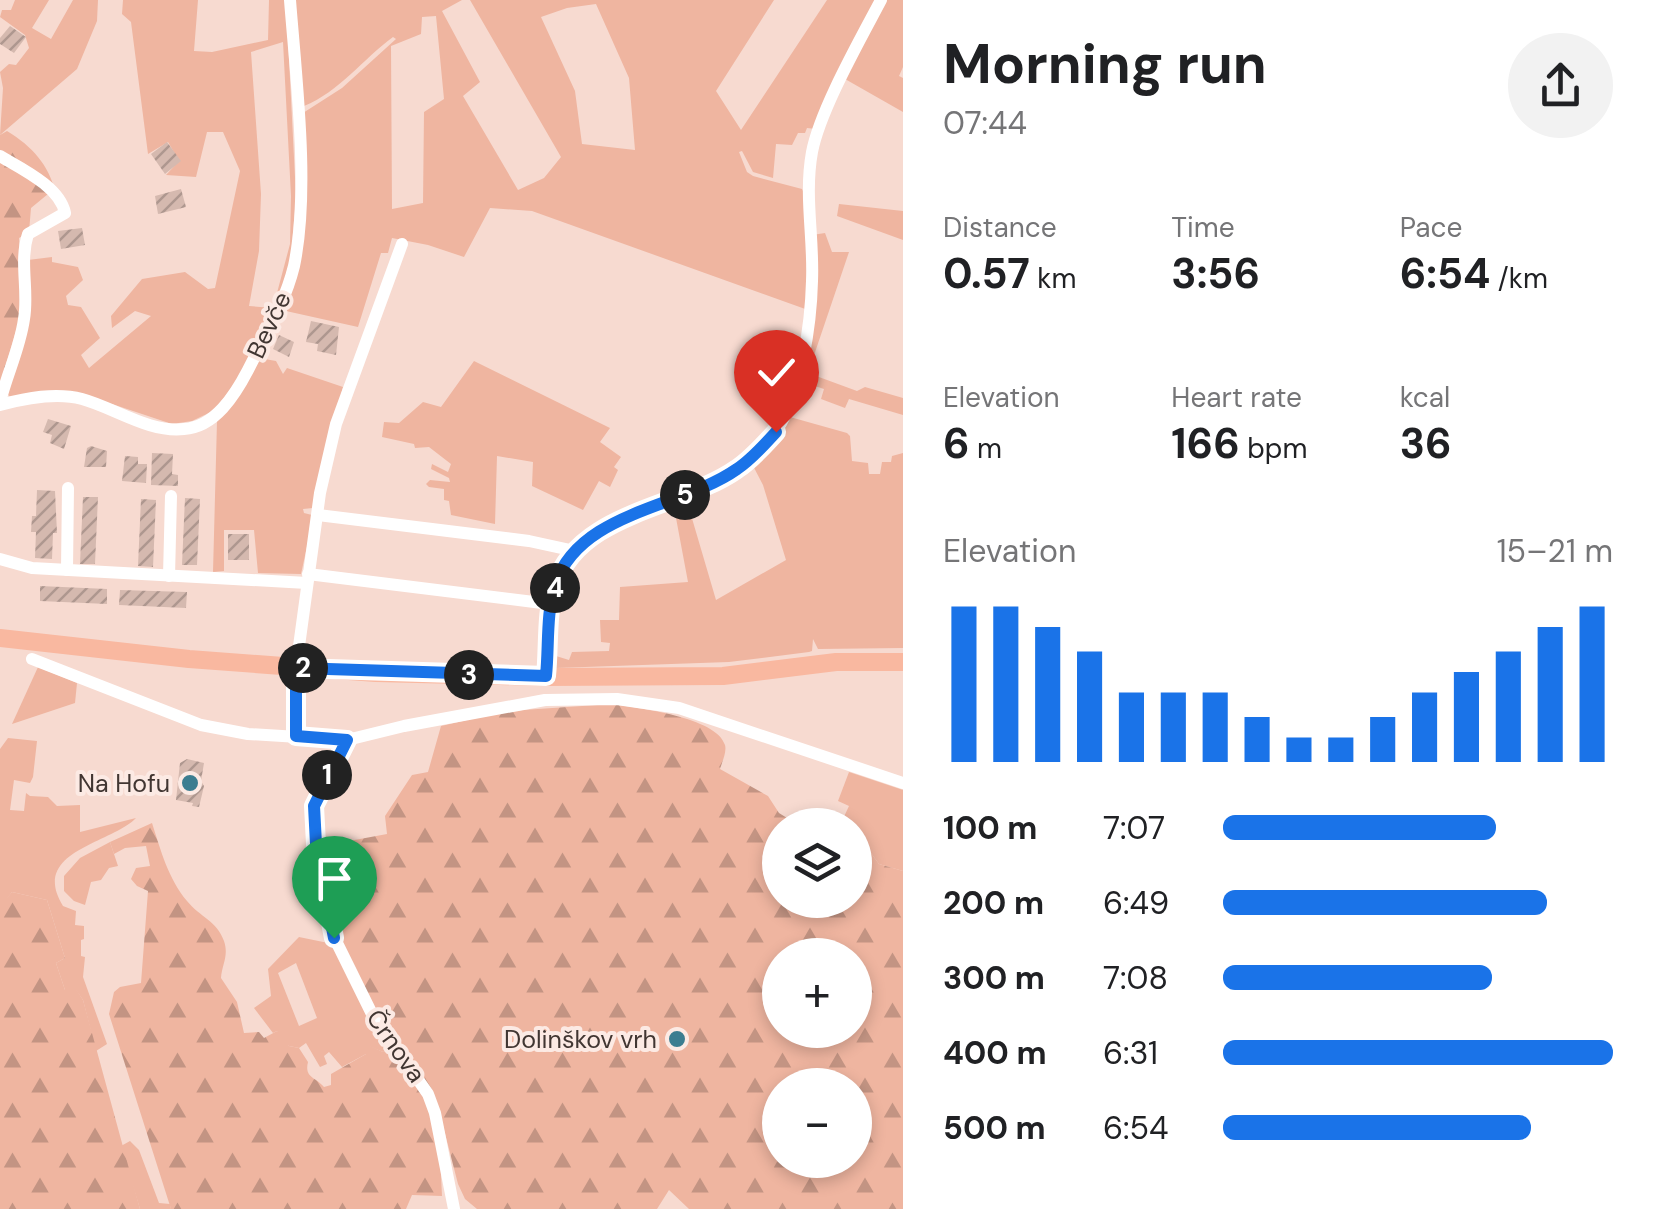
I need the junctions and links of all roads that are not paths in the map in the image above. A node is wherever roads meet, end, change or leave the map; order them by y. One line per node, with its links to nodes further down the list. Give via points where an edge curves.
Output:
1 (290, 0): 5 (street, Bevče, via 300,197 294,266 284,300 230,400 210,420 178,430 79,398)
2 (880, 0): 9 (street, via 812,151 812,282 791,407 736,471 639,510)
3 (0, 156): 5 (street, via 63,202 65,214 28,234 22,251 25,315)
4 (402, 244): 8 (street, via 336,424)
5 (0, 404)
6 (68, 488): 11 (street)
7 (171, 496): 12 (street)
8 (318, 515): 9 (street); 13 (street)
9 (576, 551): 14 (street)
10 (0, 558): 11 (street)
11 (67, 570): 12 (street)
12 (169, 576): 13 (street)
13 (308, 578): 14 (street); 18 (street)
14 (550, 604): 19 (street)
15 (0, 638): 18 (main road)
16 (32, 659): 20 (street, via 201,725)
17 (903, 662): 19 (main road, via 836,662 723,676)
18 (296, 668): 19 (main road); 20 (street)
19 (546, 676)
20 (296, 736): 21 (street)
21 (347, 740): 22 (street, via 545,700 617,699 679,708); 23 (street, Črnova, via 314,806 334,938 371,1012 424,1084)
22 (903, 783)
23 (450, 1190): 24 (street, Črnova); 25 (street)
24 (454, 1209)
25 (464, 1209)

